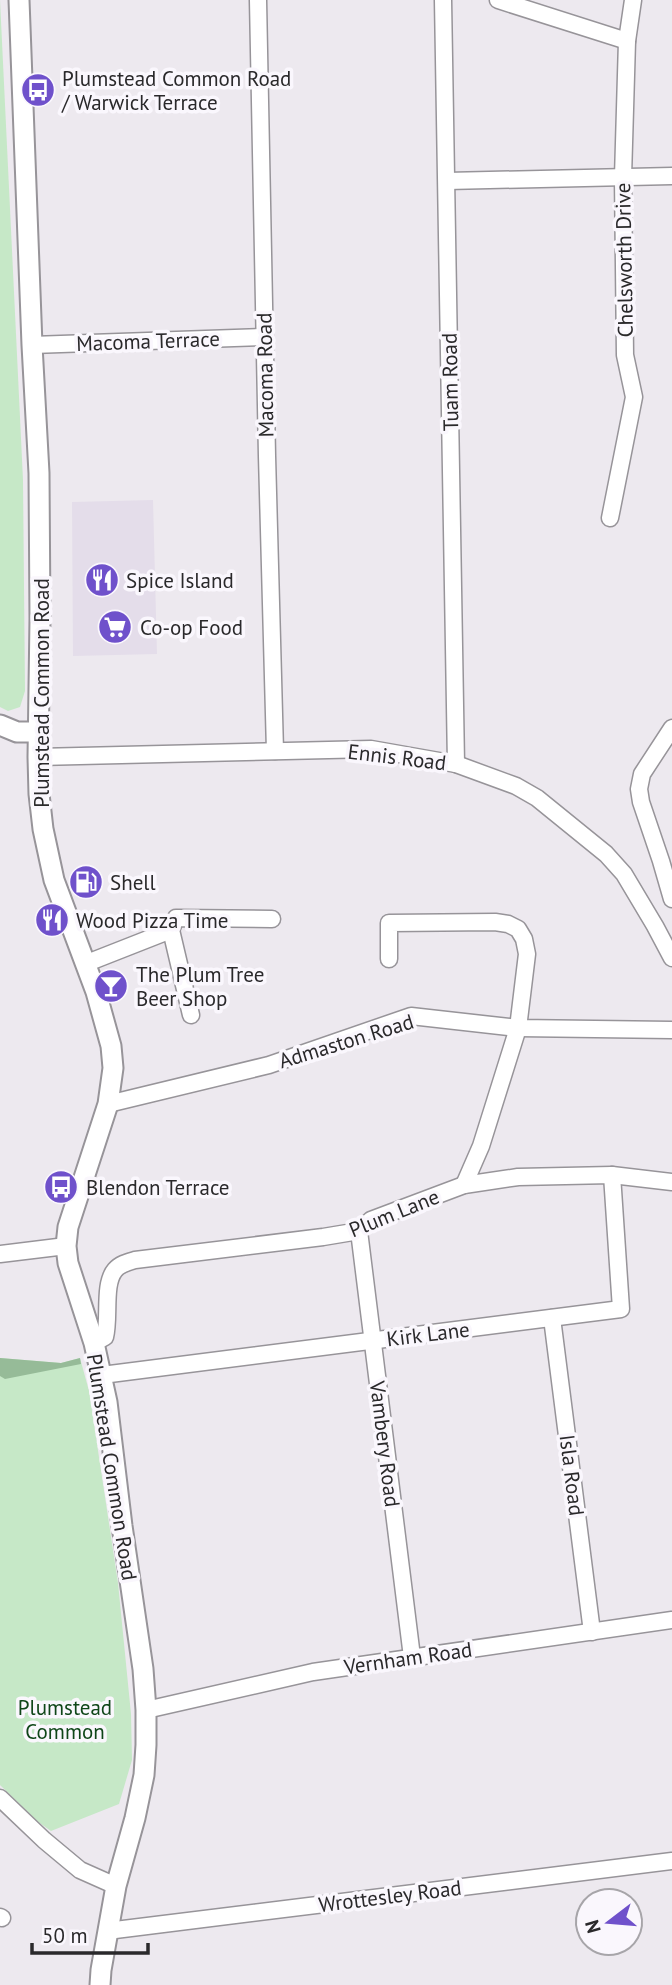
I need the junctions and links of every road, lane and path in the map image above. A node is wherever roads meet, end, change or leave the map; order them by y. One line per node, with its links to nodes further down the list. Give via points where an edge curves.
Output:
1 (19, 0): 11 (street, Plumstead Common Road)
2 (258, 0): 10 (street, Macoma Road)
3 (443, 0): 9 (street, Tuam Road)
4 (498, 0): 6 (street)
5 (634, 0): 6 (street, Chelsworth Drive)
6 (626, 41): 8 (street, Chelsworth Drive)
7 (672, 176): 8 (street)
8 (623, 177): 9 (street); 12 (street, Chelsworth Drive, via 625,355 634,397)
9 (447, 181): 18 (street, Tuam Road)
10 (264, 337): 11 (street, Macoma Terrace); 16 (street, Macoma Road)
11 (32, 345): 15 (street, Plumstead Common Road, via 39,486)
12 (610, 518)
13 (0, 725): 15 (street, via 17,732)
14 (672, 728): 19 (street, via 642,774 639,789)
15 (38, 732): 17 (street, Plumstead Common Road)
16 (275, 751): 17 (street, Ennis Road); 18 (street, Ennis Road, via 371,749)
17 (38, 757): 25 (street, Plumstead Common Road, via 48,858)
18 (457, 764): 23 (street, Ennis Road, via 537,798 606,854 624,873)
19 (667, 861): 20 (street)
20 (672, 899)
21 (272, 919): 22 (street, via 176,918)
22 (171, 930): 25 (street); 26 (street)
23 (672, 958)
24 (389, 959): 27 (street, via 389,923 495,922 518,929 527,954)
25 (87, 962): 29 (street, Plumstead Common Road, via 111,1046)
26 (191, 1015)
27 (518, 1028): 28 (street, Admaston Road); 29 (street, Admaston Road, via 411,1016 270,1065); 32 (street)
28 (672, 1030)
29 (108, 1104): 34 (street, Plumstead Common Road)
30 (612, 1175): 31 (street, Plum Lane); 32 (street, Plum Lane, via 518,1177); 36 (street, Kirk Lane, via 621,1309)
31 (672, 1182)
32 (464, 1185): 33 (street, Plum Lane, via 371,1220)
33 (359, 1231): 37 (street, Vambery Road); 38 (street, Plum Lane, via 149,1257 121,1265 108,1285 105,1337)
34 (66, 1246): 35 (street); 38 (street, Plumstead Common Road)
35 (0, 1254)
36 (552, 1318): 37 (street, Kirk Lane); 41 (street, Isla Road)
37 (373, 1341): 39 (street, Kirk Lane); 42 (street, Vambery Road)
38 (94, 1342): 39 (street, Plumstead Common Road)
39 (102, 1375): 43 (street, Plumstead Common Road)
40 (672, 1620): 41 (street, Vernham Road)
41 (592, 1632): 42 (street, Vernham Road)
42 (412, 1657): 43 (street, Vernham Road, via 313,1672)
43 (146, 1710): 46 (street, Plumstead Common Road, via 144,1775)
44 (0, 1798): 46 (street, via 80,1870)
45 (672, 1861): 47 (street, Wrottesley Road)
46 (116, 1886): 47 (street, Plumstead Common Road)
47 (107, 1931): 48 (street, Plumstead Common Road)
48 (100, 1985)

